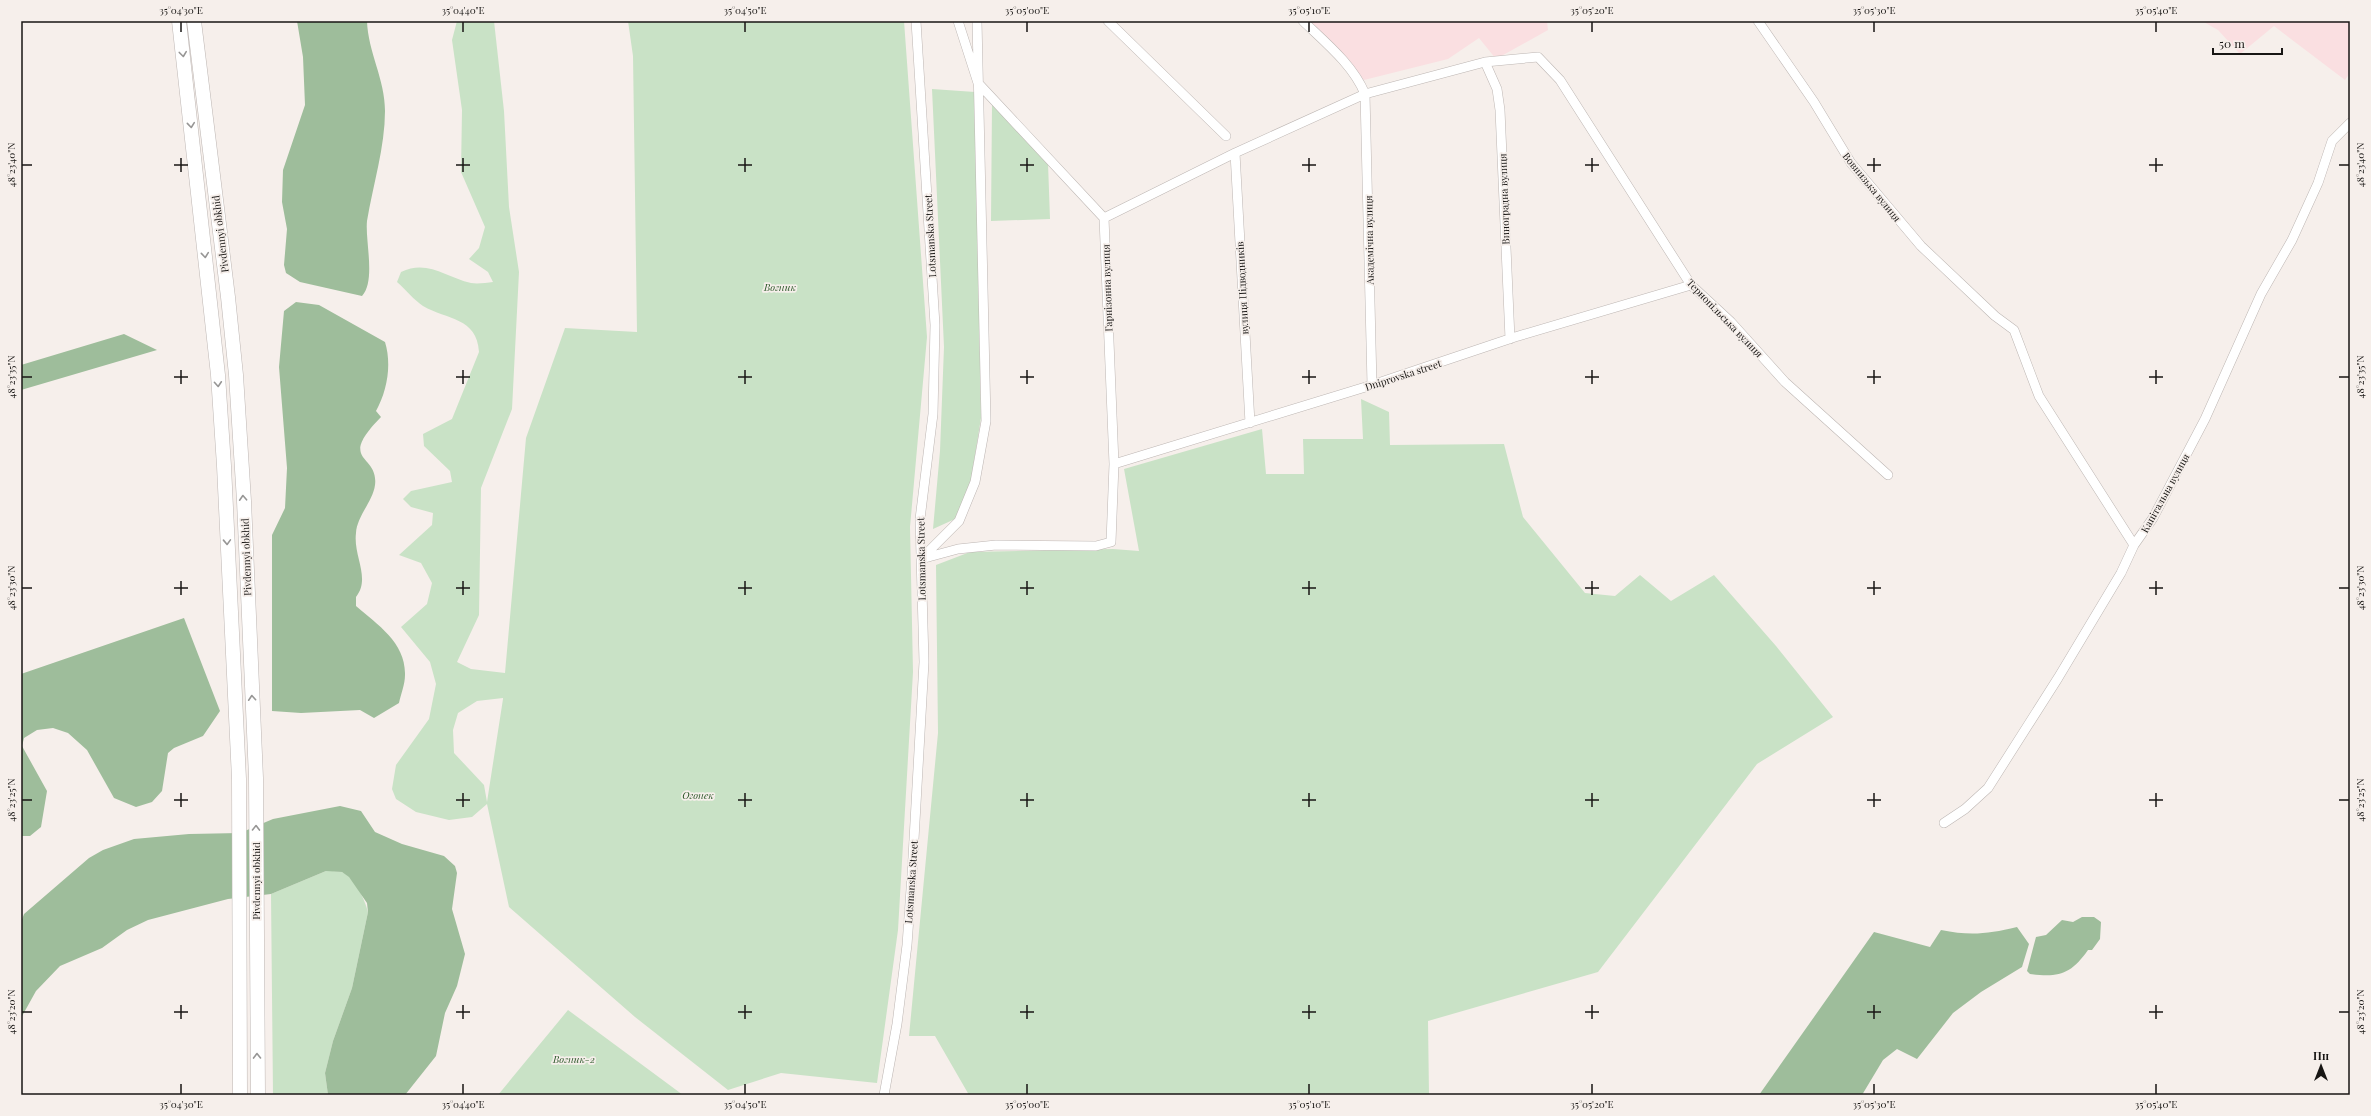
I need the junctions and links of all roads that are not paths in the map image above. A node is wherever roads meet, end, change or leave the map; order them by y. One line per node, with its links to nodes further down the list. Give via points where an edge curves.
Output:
1 (179, 21): 25 (main road, Pivdennyi obkhid, one-way to 25, via 218,374 224,466 239,779)
2 (194, 21): 26 (main road, Pivdennyi obkhid, one-way to 2, via 256,778 244,501 228,297)
3 (916, 21): 23 (street, Lotsmanska Street, via 935,325 933,414 920,519)
4 (958, 21): 10 (street)
5 (977, 21): 10 (street)
6 (1108, 21): 13 (street)
7 (1303, 21): 11 (street, via 1347,64 1360,81)
8 (1758, 21): 22 (street, Вовнизька вулиця, via 1814,102 1851,164 1921,246 1995,316 2014,330 2039,396)
9 (1485, 62): 11 (street); 16 (street, Тернопільська вулиця, via 1538,57 1560,80); 17 (street, Виноградна вулиця, via 1497,89 1500,110)
10 (978, 83): 15 (street); 23 (street, via 986,421 975,482 959,521)
11 (1365, 94): 14 (street); 18 (street, Академічна вулиця)
12 (2350, 123): 22 (street, Капітальна вулиця, via 2332,141 2318,183 2292,240 2261,294 2204,419 2153,518)
13 (1226, 136)
14 (1235, 153): 15 (street); 19 (street, вулиця Підводників)
15 (1104, 218): 20 (street, Гарнізонна вулиця)
16 (1691, 285): 17 (street, Dniprovska street); 21 (street, Тернопільська вулиця, via 1731,322 1785,382)
17 (1510, 339): 18 (street, Dniprovska street)
18 (1372, 386): 19 (street, Dniprovska street)
19 (1250, 423): 20 (street, Dniprovska street)
20 (1114, 464): 23 (street, Гарнізонна вулиця, via 1111,542 1096,546 996,545 958,549)
21 (1888, 475)
22 (2134, 546): 24 (street, Капітальна вулиця, via 2121,573 2058,678 1988,788 1965,809)
23 (921, 559): 27 (street, Lotsmanska Street, via 924,662 912,874 900,1001)
24 (1944, 823)
25 (240, 1095)
26 (258, 1095)
27 (884, 1095)

